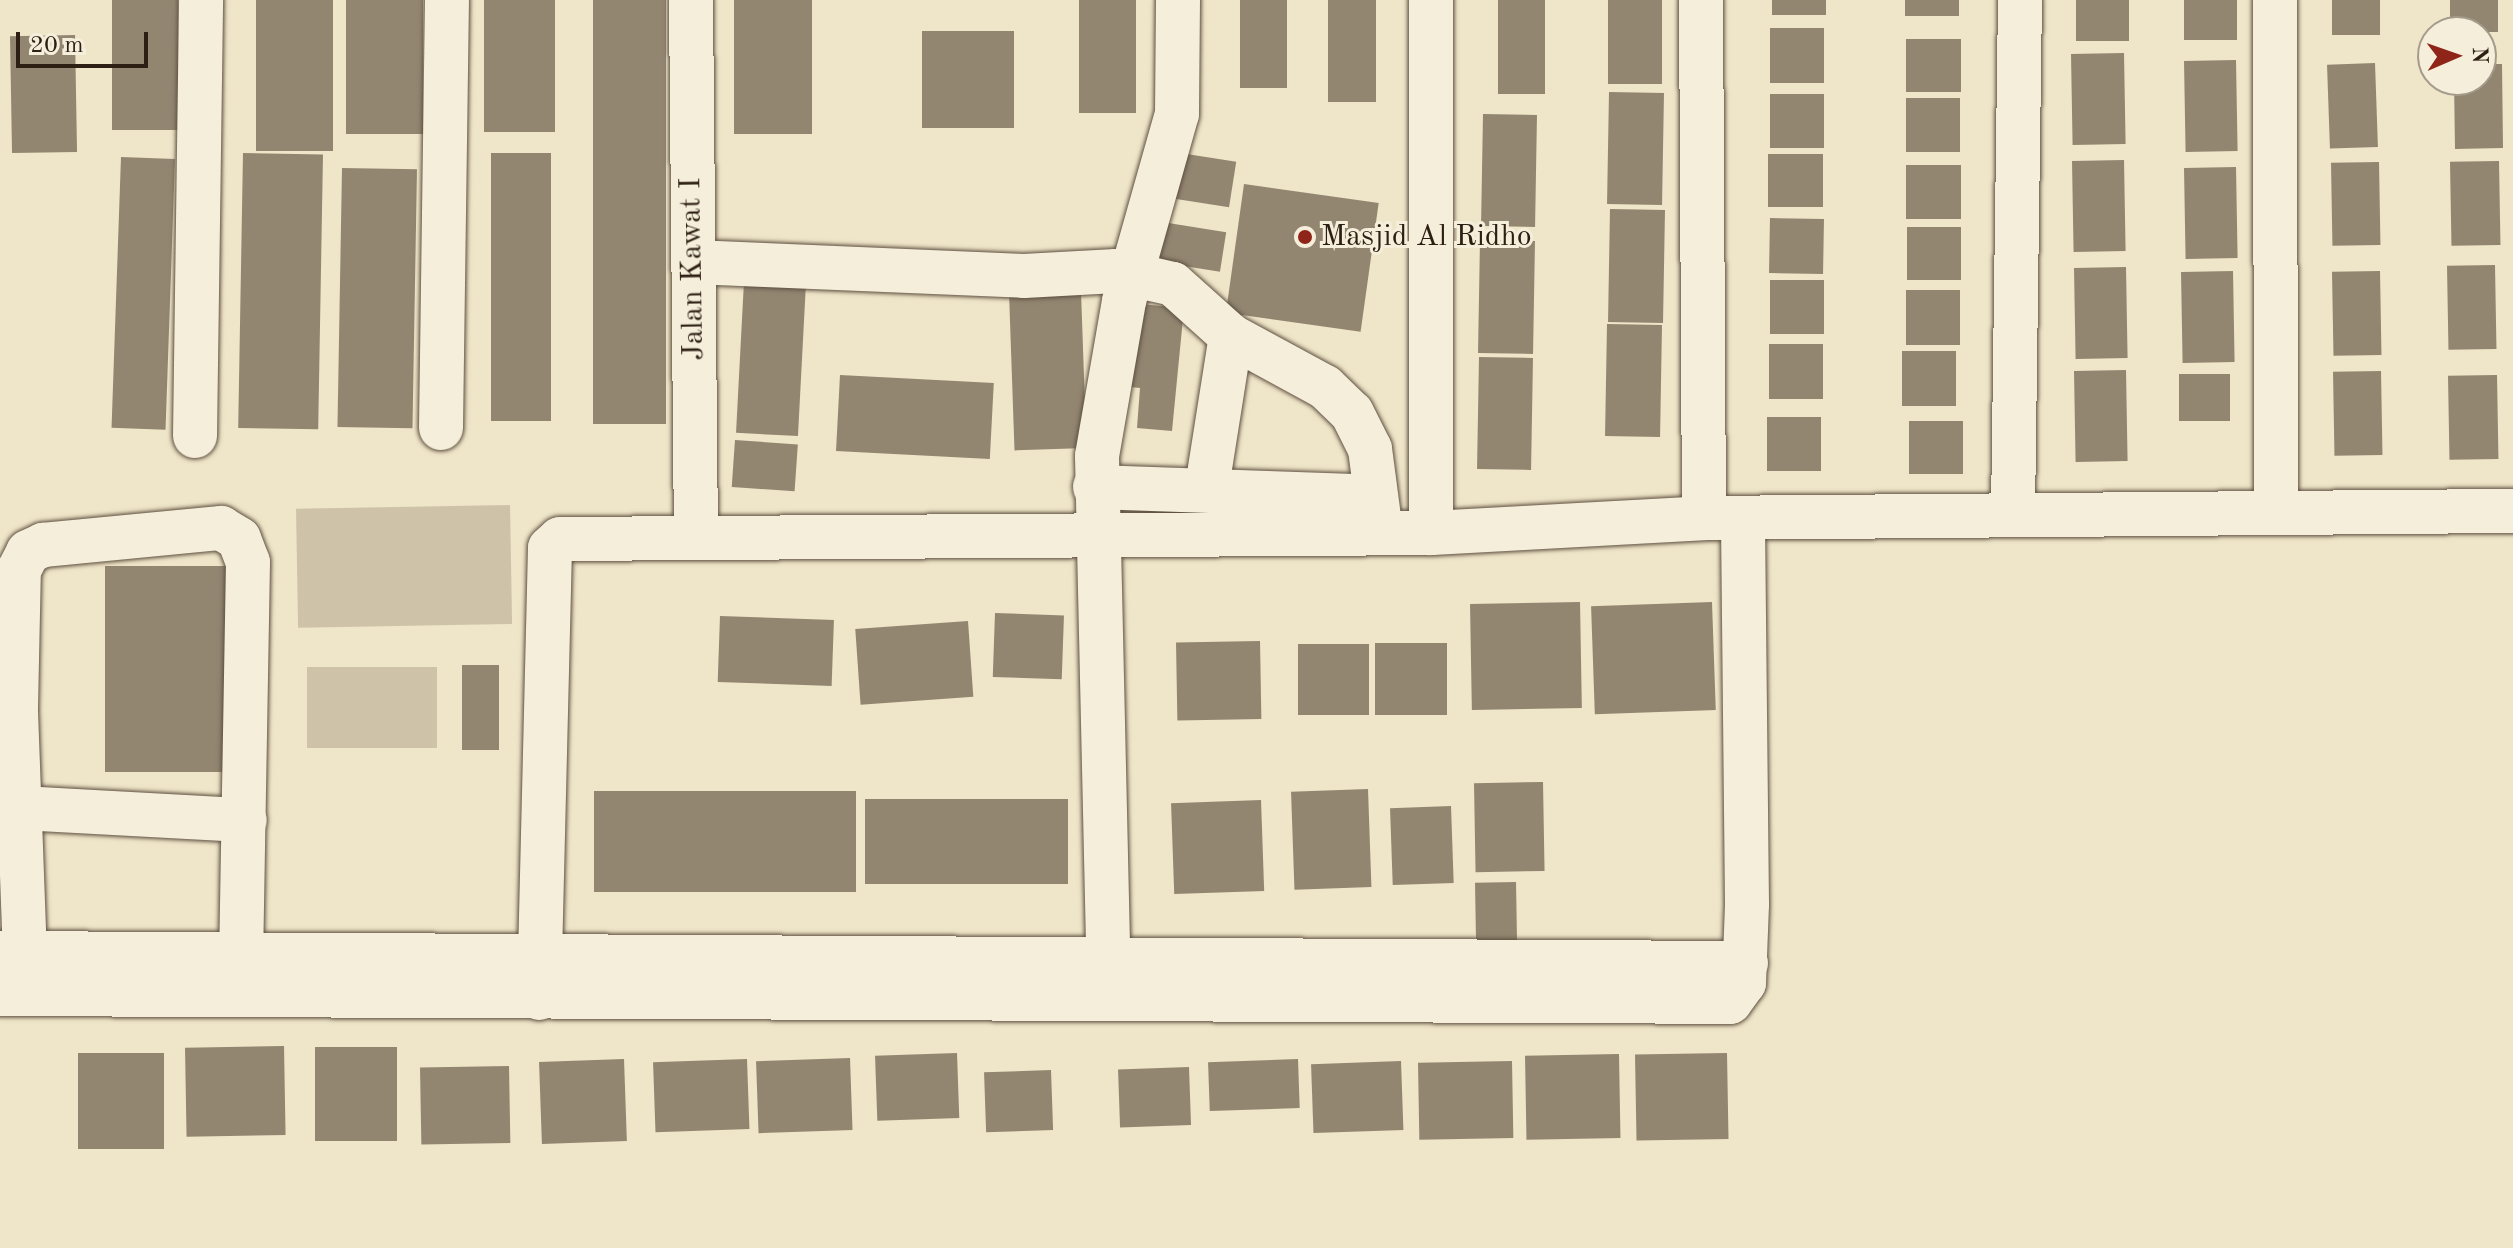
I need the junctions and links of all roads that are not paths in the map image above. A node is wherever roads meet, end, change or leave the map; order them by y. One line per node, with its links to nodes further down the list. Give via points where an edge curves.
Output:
1 (201, 0): 13 (street)
2 (447, 0): 12 (street)
3 (691, 0): 9 (street, Jalan Kawat I)
4 (1178, 0): 10 (street, via 1177,114)
5 (1431, 0): 22 (street)
6 (1701, 0): 20 (street)
7 (2020, 0): 17 (street)
8 (2275, 0): 18 (street)
9 (693, 262): 10 (street, via 992,275); 23 (street, Jalan Kawat I)
10 (1132, 274): 11 (street, via 1173,284); 14 (street)
11 (1231, 336): 15 (street); 19 (street, via 1325,387 1352,413 1370,449)
12 (441, 428)
13 (195, 436)
14 (1095, 487): 15 (street); 21 (street)
15 (1207, 487): 19 (street)
16 (2513, 511): 18 (street)
17 (2013, 513): 18 (street); 20 (street)
18 (2276, 513)
19 (1378, 514): 21 (street); 22 (street)
20 (1723, 519): 22 (street); 29 (street, via 1746,963 1407,982)
21 (1096, 531): 23 (street); 29 (street)
22 (1431, 533)
23 (696, 538): 28 (street, via 575,536 550,548)
24 (20, 808): 25 (street); 25 (street, via 19,570 28,552 43,545 221,528 239,539 248,562); 27 (street)
25 (245, 820): 26 (street)
26 (240, 954): 27 (street); 28 (street); 30 (street)
27 (13, 974): 30 (street)
28 (540, 978): 29 (street); 30 (street)
29 (1108, 981)
30 (242, 997)

